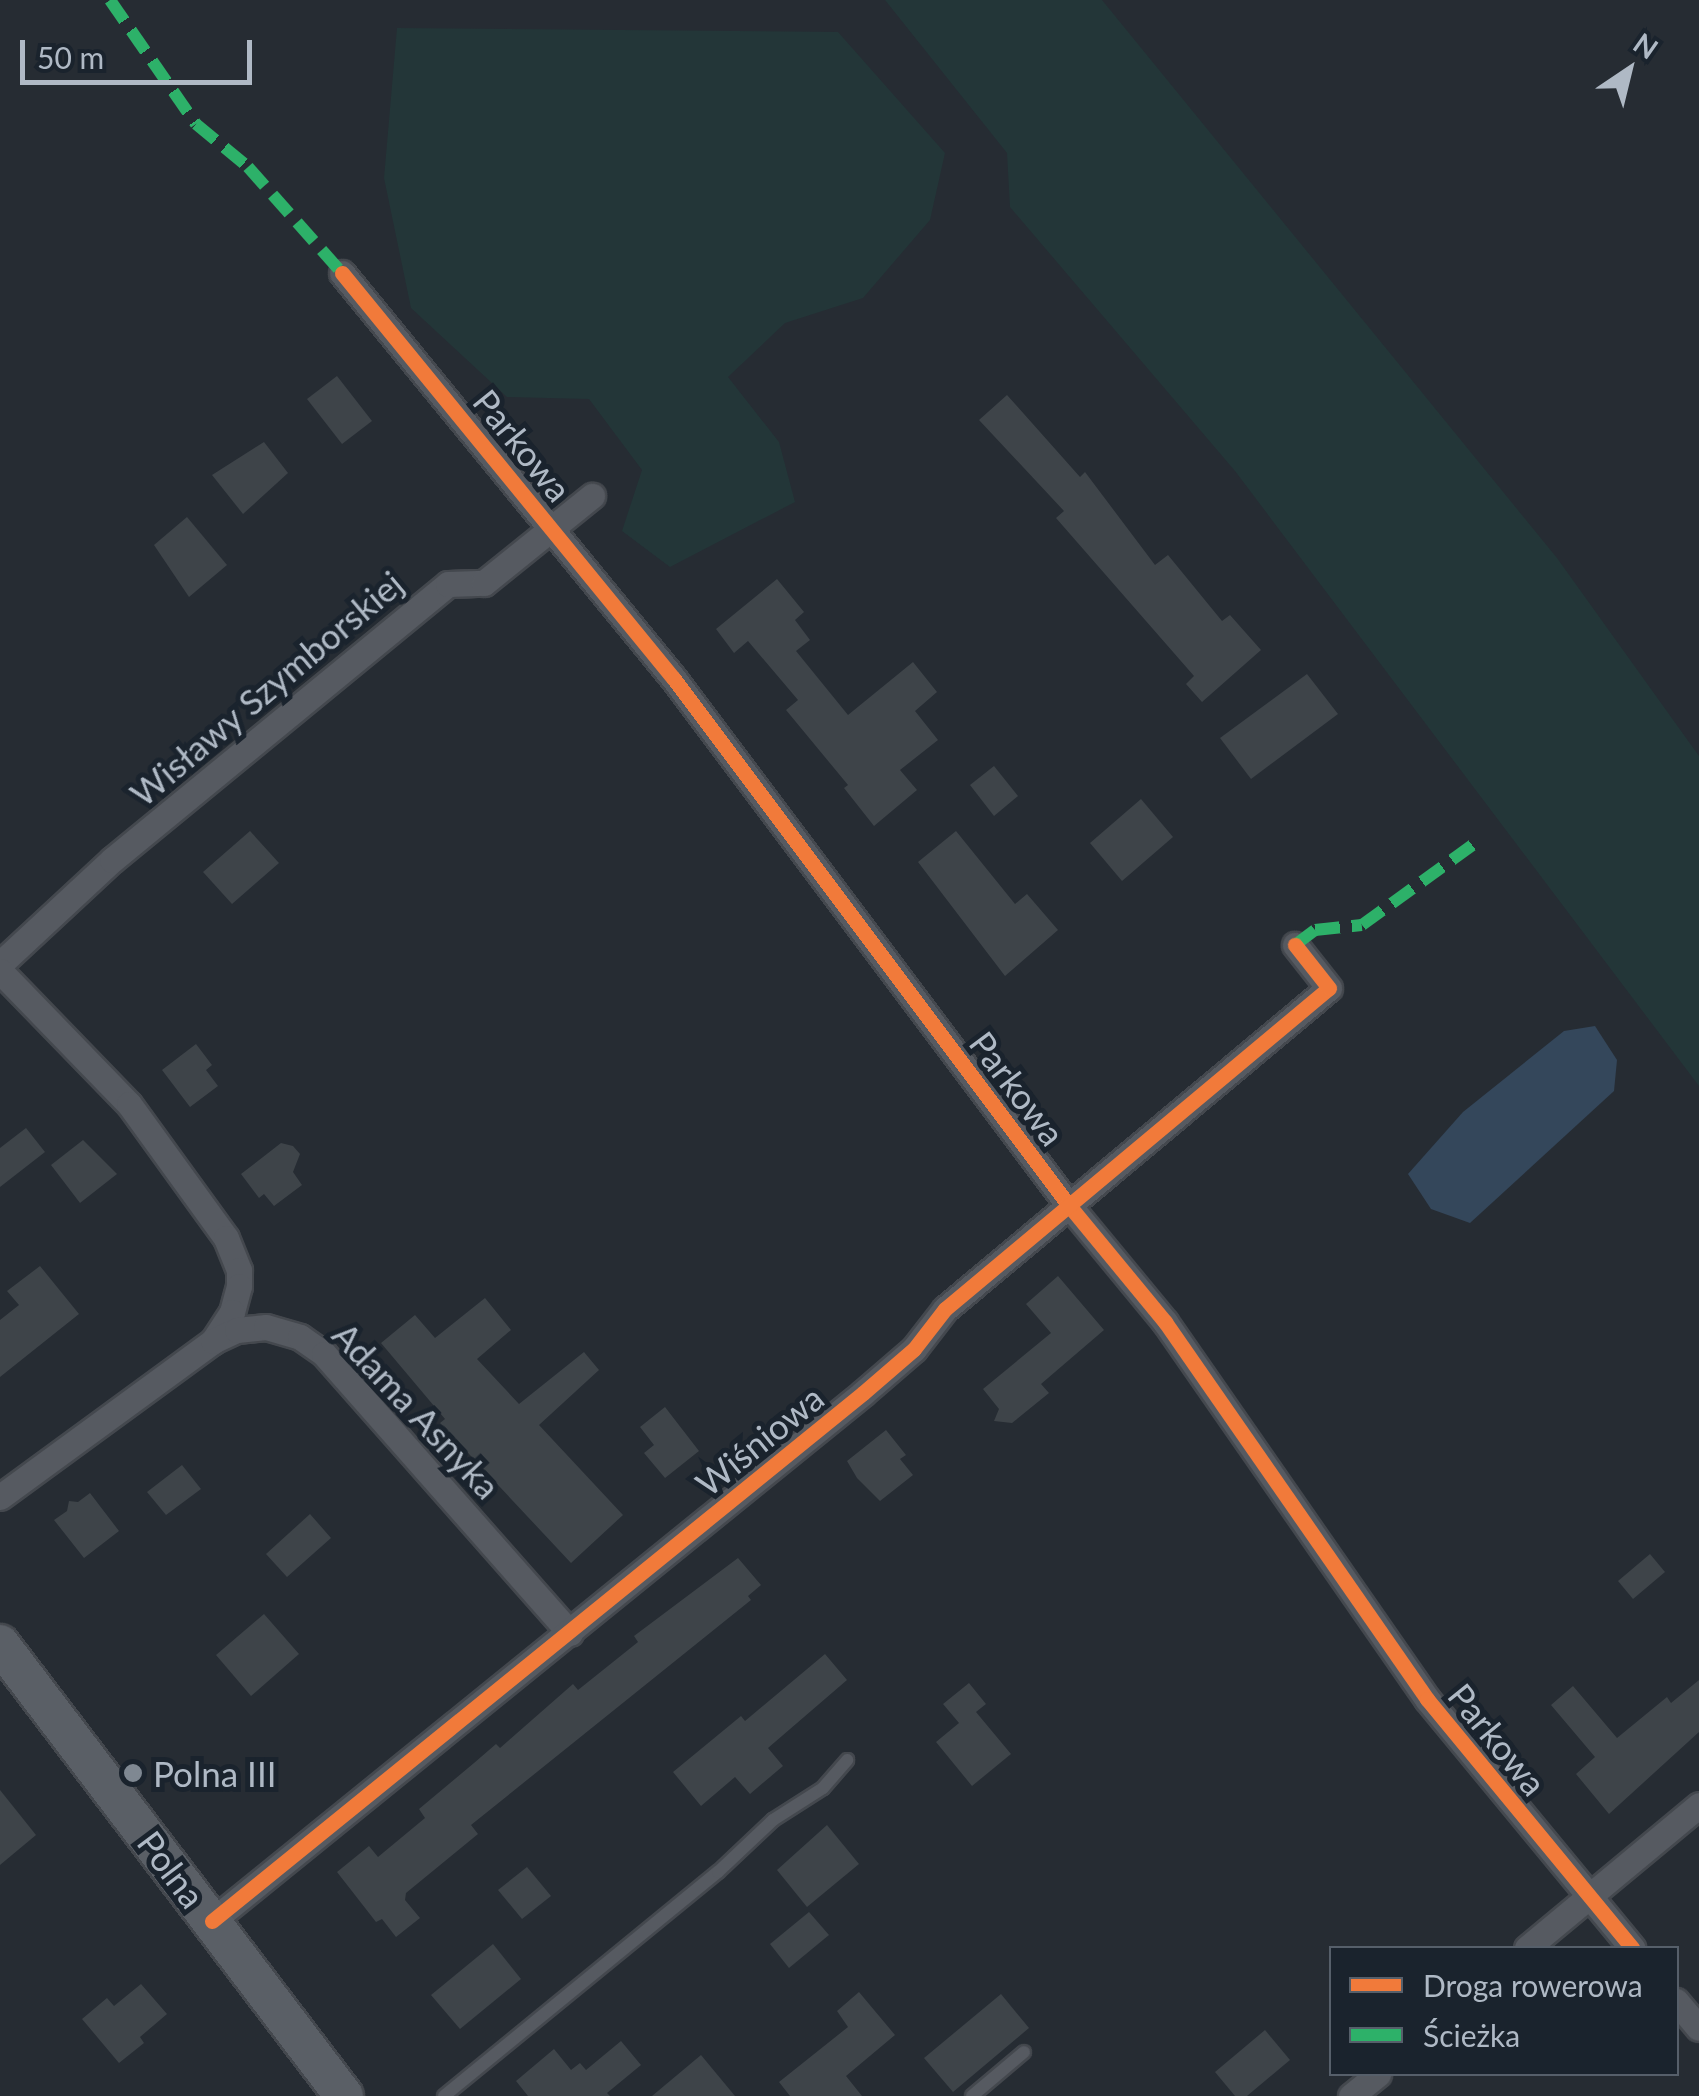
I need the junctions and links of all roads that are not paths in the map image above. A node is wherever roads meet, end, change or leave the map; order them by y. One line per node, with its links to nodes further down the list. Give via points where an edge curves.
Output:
1 (342, 272): 3 (street, Parkowa)
2 (592, 496): 3 (street, Wisławy Szymborskiej)
3 (552, 529): 5 (street, Wisławy Szymborskiej, via 484,582 448,584 112,860); 6 (street, Parkowa, via 674,679)
4 (1295, 946): 6 (street, Wiśniowa, via 1329,988)
5 (0, 967): 7 (street, via 128,1104 226,1238 239,1286)
6 (1067, 1203): 9 (street, Wiśniowa, via 945,1310 898,1364); 13 (street, Parkowa, via 1165,1322 1427,1699)
7 (213, 1341): 8 (street); 9 (street, Adama Asnyka, via 254,1326 314,1345)
8 (0, 1497)
9 (570, 1634): 14 (street, Wiśniowa)
10 (0, 1644): 14 (street, Polna)
11 (847, 1760): 22 (lane, via 822,1788 772,1820 718,1872)
12 (1699, 1805): 13 (street)
13 (1589, 1897): 15 (street); 16 (street, Parkowa)
14 (212, 1922): 21 (street, Polna)
15 (1529, 1946)
16 (1630, 1946)
17 (1679, 2005): 18 (street)
18 (1699, 2028)
19 (1024, 2052): 23 (lane)
20 (1375, 2076): 24 (street)
21 (344, 2096)
22 (444, 2096)
23 (972, 2096)
24 (1350, 2096)

